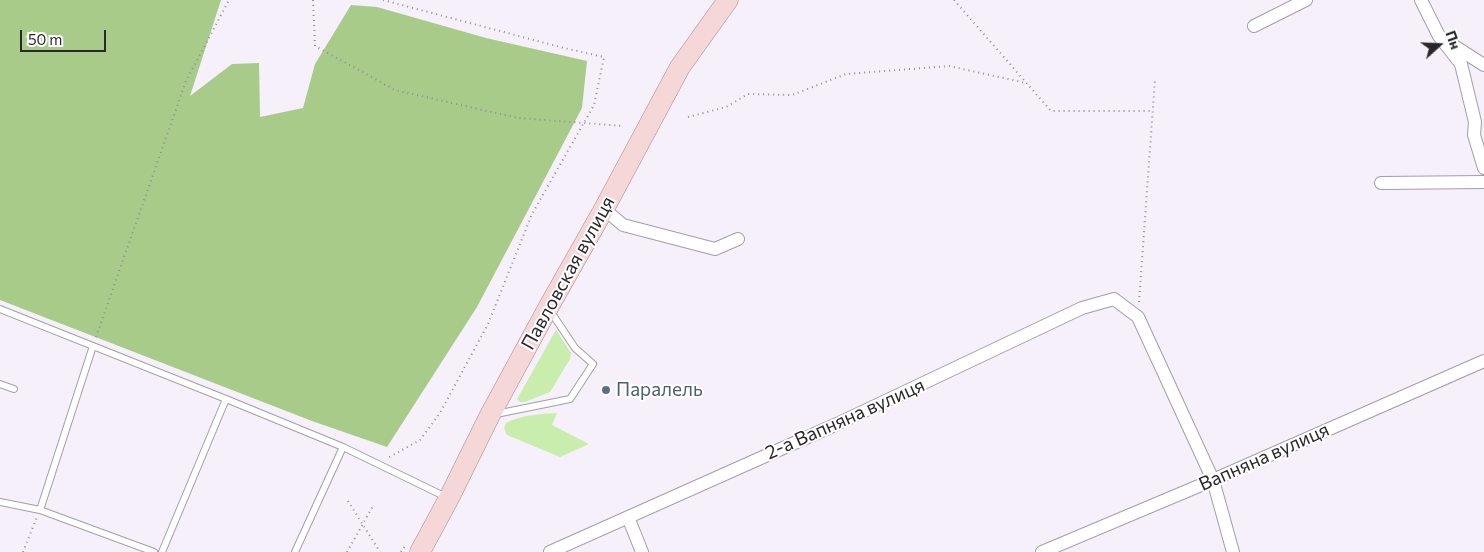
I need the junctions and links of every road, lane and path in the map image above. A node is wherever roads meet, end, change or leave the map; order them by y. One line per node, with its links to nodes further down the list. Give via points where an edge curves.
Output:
1 (229, 0): 24 (path, via 186,81)
2 (313, 0): 15 (path, via 315,46 395,90 518,118)
3 (383, 0): 31 (path, via 604,57 594,105 532,214 488,324 440,412 420,440)
4 (728, 0): 19 (main road, Павловская вулиця, via 680,67)
5 (954, 0): 12 (path)
6 (1306, 0): 8 (street)
7 (1421, 0): 9 (street)
8 (1254, 26)
9 (1439, 36): 10 (street); 16 (street, via 1461,64 1475,122 1474,135)
10 (1484, 65)
11 (1155, 79): 13 (path)
12 (1026, 83): 13 (path, via 1051,111); 14 (path, via 949,66 846,74 792,95 748,94 726,107)
13 (1153, 111): 23 (path)
14 (688, 117)
15 (624, 126)
16 (1484, 168)
17 (1484, 182): 18 (street)
18 (1381, 183)
19 (604, 209): 20 (street, via 623,224 715,249); 21 (main road, Павловская вулиця)
20 (738, 239)
21 (548, 308): 29 (main road, Павловская вулиця); 29 (lane, via 575,348 593,364 570,399)
22 (0, 309): 24 (lane)
23 (1138, 317): 32 (street); 38 (street, 2-а Вапняна вулиця, via 1114,299 1082,308 837,424)
24 (93, 346): 28 (lane); 37 (lane)
25 (1484, 361): 32 (street, Вапняна вулиця)
26 (0, 384): 27 (lane)
27 (14, 389)
28 (226, 399): 30 (lane); 43 (lane)
29 (490, 415): 33 (main road, Павловская вулиця)
30 (343, 448): 31 (lane); 44 (lane)
31 (378, 464): 33 (lane)
32 (1213, 480): 49 (street, Вапняна вулиця); 50 (street)
33 (449, 498): 40 (main road, Павловская вулиця)
34 (348, 501): 39 (path)
35 (0, 502): 37 (lane)
36 (373, 506): 39 (path)
37 (40, 510): 41 (path); 42 (lane)
38 (628, 517): 47 (street, 2-а Вапняна вулиця); 48 (street)
39 (362, 526): 45 (path); 46 (path)
40 (424, 549)
41 (23, 552)
42 (154, 552)
43 (162, 552)
44 (295, 552)
45 (347, 552)
46 (380, 552)
47 (550, 552)
48 (642, 552)
49 (1042, 552)
50 (1233, 552)

